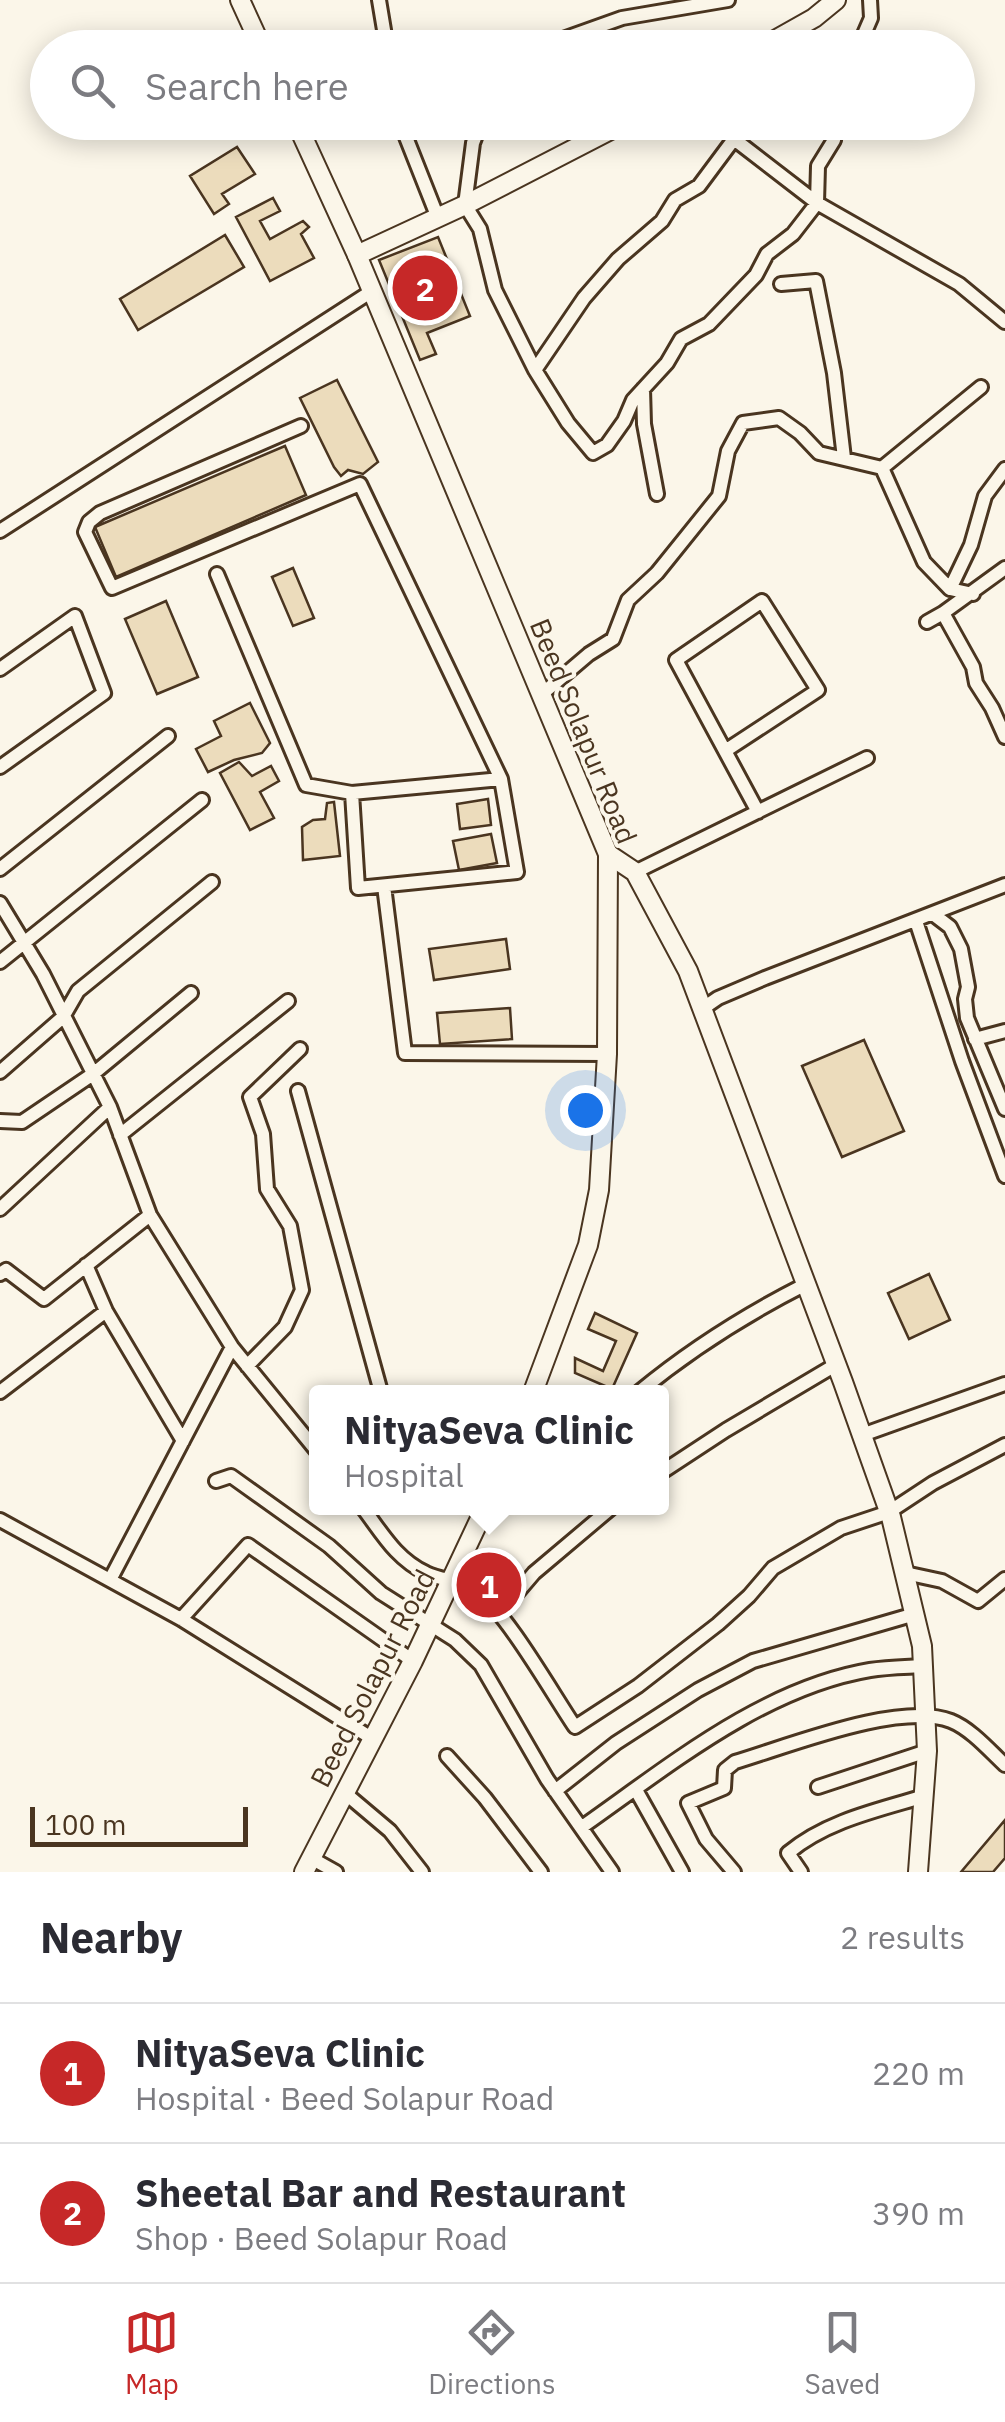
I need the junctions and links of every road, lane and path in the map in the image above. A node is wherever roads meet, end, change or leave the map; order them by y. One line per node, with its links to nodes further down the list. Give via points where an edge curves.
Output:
1 (240, 0): 6 (main road)
2 (379, 0): 7 (street)
3 (728, 0): 8 (street)
4 (836, 0): 9 (main road)
5 (870, 0): 10 (street)
6 (254, 30)
7 (384, 30)
8 (588, 30)
9 (793, 30)
10 (866, 30)
11 (304, 140): 21 (main road, Beed Solapur Road)
12 (407, 140): 20 (street)
13 (474, 140): 19 (street)
14 (591, 140): 19 (main road)
15 (733, 140): 25 (street, via 699,186 675,200 584,298)
16 (735, 140): 18 (street)
17 (834, 140): 18 (street, via 818,166)
18 (818, 203): 24 (street, via 960,284); 27 (street, via 708,324 681,339)
19 (465, 205): 20 (main road); 25 (street, via 480,229 495,290)
20 (438, 218): 21 (main road)
21 (357, 255): 23 (main road, Beed Solapur Road)
22 (781, 284): 29 (street, via 816,281)
23 (372, 292): 33 (street); 41 (main road, Beed Solapur Road)
24 (1005, 322)
25 (535, 370): 27 (street, via 593,453 606,445)
26 (981, 387): 30 (street)
27 (643, 389): 32 (street)
28 (301, 426): 47 (street, via 90,522 85,532 112,588 360,484)
29 (844, 458): 30 (street); 41 (street, via 819,453 779,418 743,423 728,451 719,496 628,600 612,639)
30 (882, 468): 36 (street, via 924,562)
31 (1005, 469): 36 (street, via 985,496)
32 (658, 494)
33 (0, 531)
34 (216, 574): 48 (street, via 306,785)
35 (1003, 576): 37 (street)
36 (950, 589): 37 (street)
37 (973, 594): 38 (street)
38 (943, 613): 39 (street); 43 (street)
39 (927, 622)
40 (0, 669): 46 (street, via 76,616 104,692)
41 (542, 694): 51 (main road, Beed Solapur Road)
42 (168, 736): 52 (street)
43 (1005, 738)
44 (724, 751): 44 (street, via 676,660 762,600 818,690); 50 (street)
45 (867, 758): 50 (street)
46 (1, 763)
47 (501, 779): 48 (street); 56 (street, via 517,872)
48 (352, 793): 56 (street, via 358,888)
49 (202, 800): 60 (street)
50 (758, 812): 53 (street)
51 (608, 854): 53 (main road); 69 (main road, Beed Solapur Road)
52 (0, 869)
53 (635, 872): 64 (main road)
54 (212, 882): 65 (street, via 78,991)
55 (1005, 885): 58 (street)
56 (384, 886): 69 (street, via 405,1053)
57 (0, 903): 60 (street)
58 (933, 914): 59 (street); 67 (street, via 961,948)
59 (916, 920): 64 (street); 77 (street)
60 (24, 943): 61 (street); 65 (street)
61 (0, 962)
62 (191, 993): 71 (street)
63 (288, 1000): 76 (street)
64 (702, 1009): 82 (main road)
65 (63, 1016): 70 (street); 71 (street)
66 (1005, 1031): 67 (street)
67 (974, 1038): 74 (street)
68 (300, 1049): 86 (street, via 250,1097 263,1134 267,1189 290,1226 302,1290 285,1327)
69 (608, 1054): 89 (main road, Beed Solapur Road, via 588,1245)
70 (0, 1072)
71 (92, 1074): 73 (street); 75 (street, via 22,1122)
72 (298, 1091): 88 (street)
73 (110, 1107): 76 (street); 78 (street)
74 (1005, 1109)
75 (0, 1121)
76 (120, 1135): 79 (street)
77 (1005, 1176)
78 (0, 1209)
79 (150, 1215): 80 (street); 84 (street)
80 (86, 1265): 81 (street, via 44,1299); 83 (street)
81 (2, 1268)
82 (806, 1284): 85 (main road); 90 (street, via 692,1349)
83 (106, 1310): 91 (street); 93 (street)
84 (232, 1347): 86 (street); 93 (street)
85 (837, 1364): 92 (main road); 96 (street)
86 (247, 1366): 94 (street)
87 (1005, 1384): 92 (street)
88 (379, 1385)
89 (535, 1385)
90 (648, 1385)
91 (0, 1392)
92 (862, 1435): 98 (main road)
93 (183, 1441): 104 (street)
94 (309, 1441)
95 (1005, 1445): 98 (street)
96 (669, 1467)
97 (216, 1481): 110 (street, via 230,1476)
98 (889, 1512): 103 (main road); 107 (street, via 842,1528 773,1568 718,1624 575,1728)
99 (368, 1515): 105 (street, via 400,1558 430,1576)
100 (482, 1515): 105 (main road, Beed Solapur Road)
101 (602, 1515): 107 (street, via 534,1573)
102 (0, 1520): 104 (street)
103 (905, 1573): 106 (street, via 942,1581 978,1601); 108 (main road)
104 (111, 1578): 109 (street)
105 (452, 1578): 107 (street, via 476,1590); 110 (main road, Beed Solapur Road)
106 (1005, 1580)
107 (499, 1614)
108 (914, 1614): 112 (main road); 120 (street, via 753,1661 616,1743)
109 (181, 1620): 111 (street, via 248,1546); 114 (street)
110 (430, 1624): 111 (main road, Beed Solapur Road); 120 (street, via 481,1666)
111 (412, 1661): 114 (main road, Beed Solapur Road)
112 (923, 1666): 113 (main road); 119 (street, via 868,1670 785,1696 748,1713)
113 (926, 1713): 115 (main road); 117 (street, via 956,1723); 130 (street, via 735,1762 726,1770 724,1788 688,1803)
114 (373, 1739): 121 (main road, Beed Solapur Road)
115 (926, 1751): 118 (street); 122 (main road)
116 (447, 1756): 127 (street)
117 (1005, 1765)
118 (818, 1787)
119 (636, 1790): 123 (street); 129 (street)
120 (555, 1791): 123 (street)
121 (345, 1793): 124 (main road, Beed Solapur Road); 126 (street, via 390,1831)
122 (925, 1796): 131 (street, via 808,1836 788,1853); 132 (main road)
123 (582, 1828): 128 (street)
124 (308, 1865): 125 (street)
125 (336, 1872)
126 (422, 1872)
127 (542, 1872)
128 (612, 1872)
129 (682, 1872)
130 (734, 1872)
131 (800, 1872)
132 (918, 1872)

